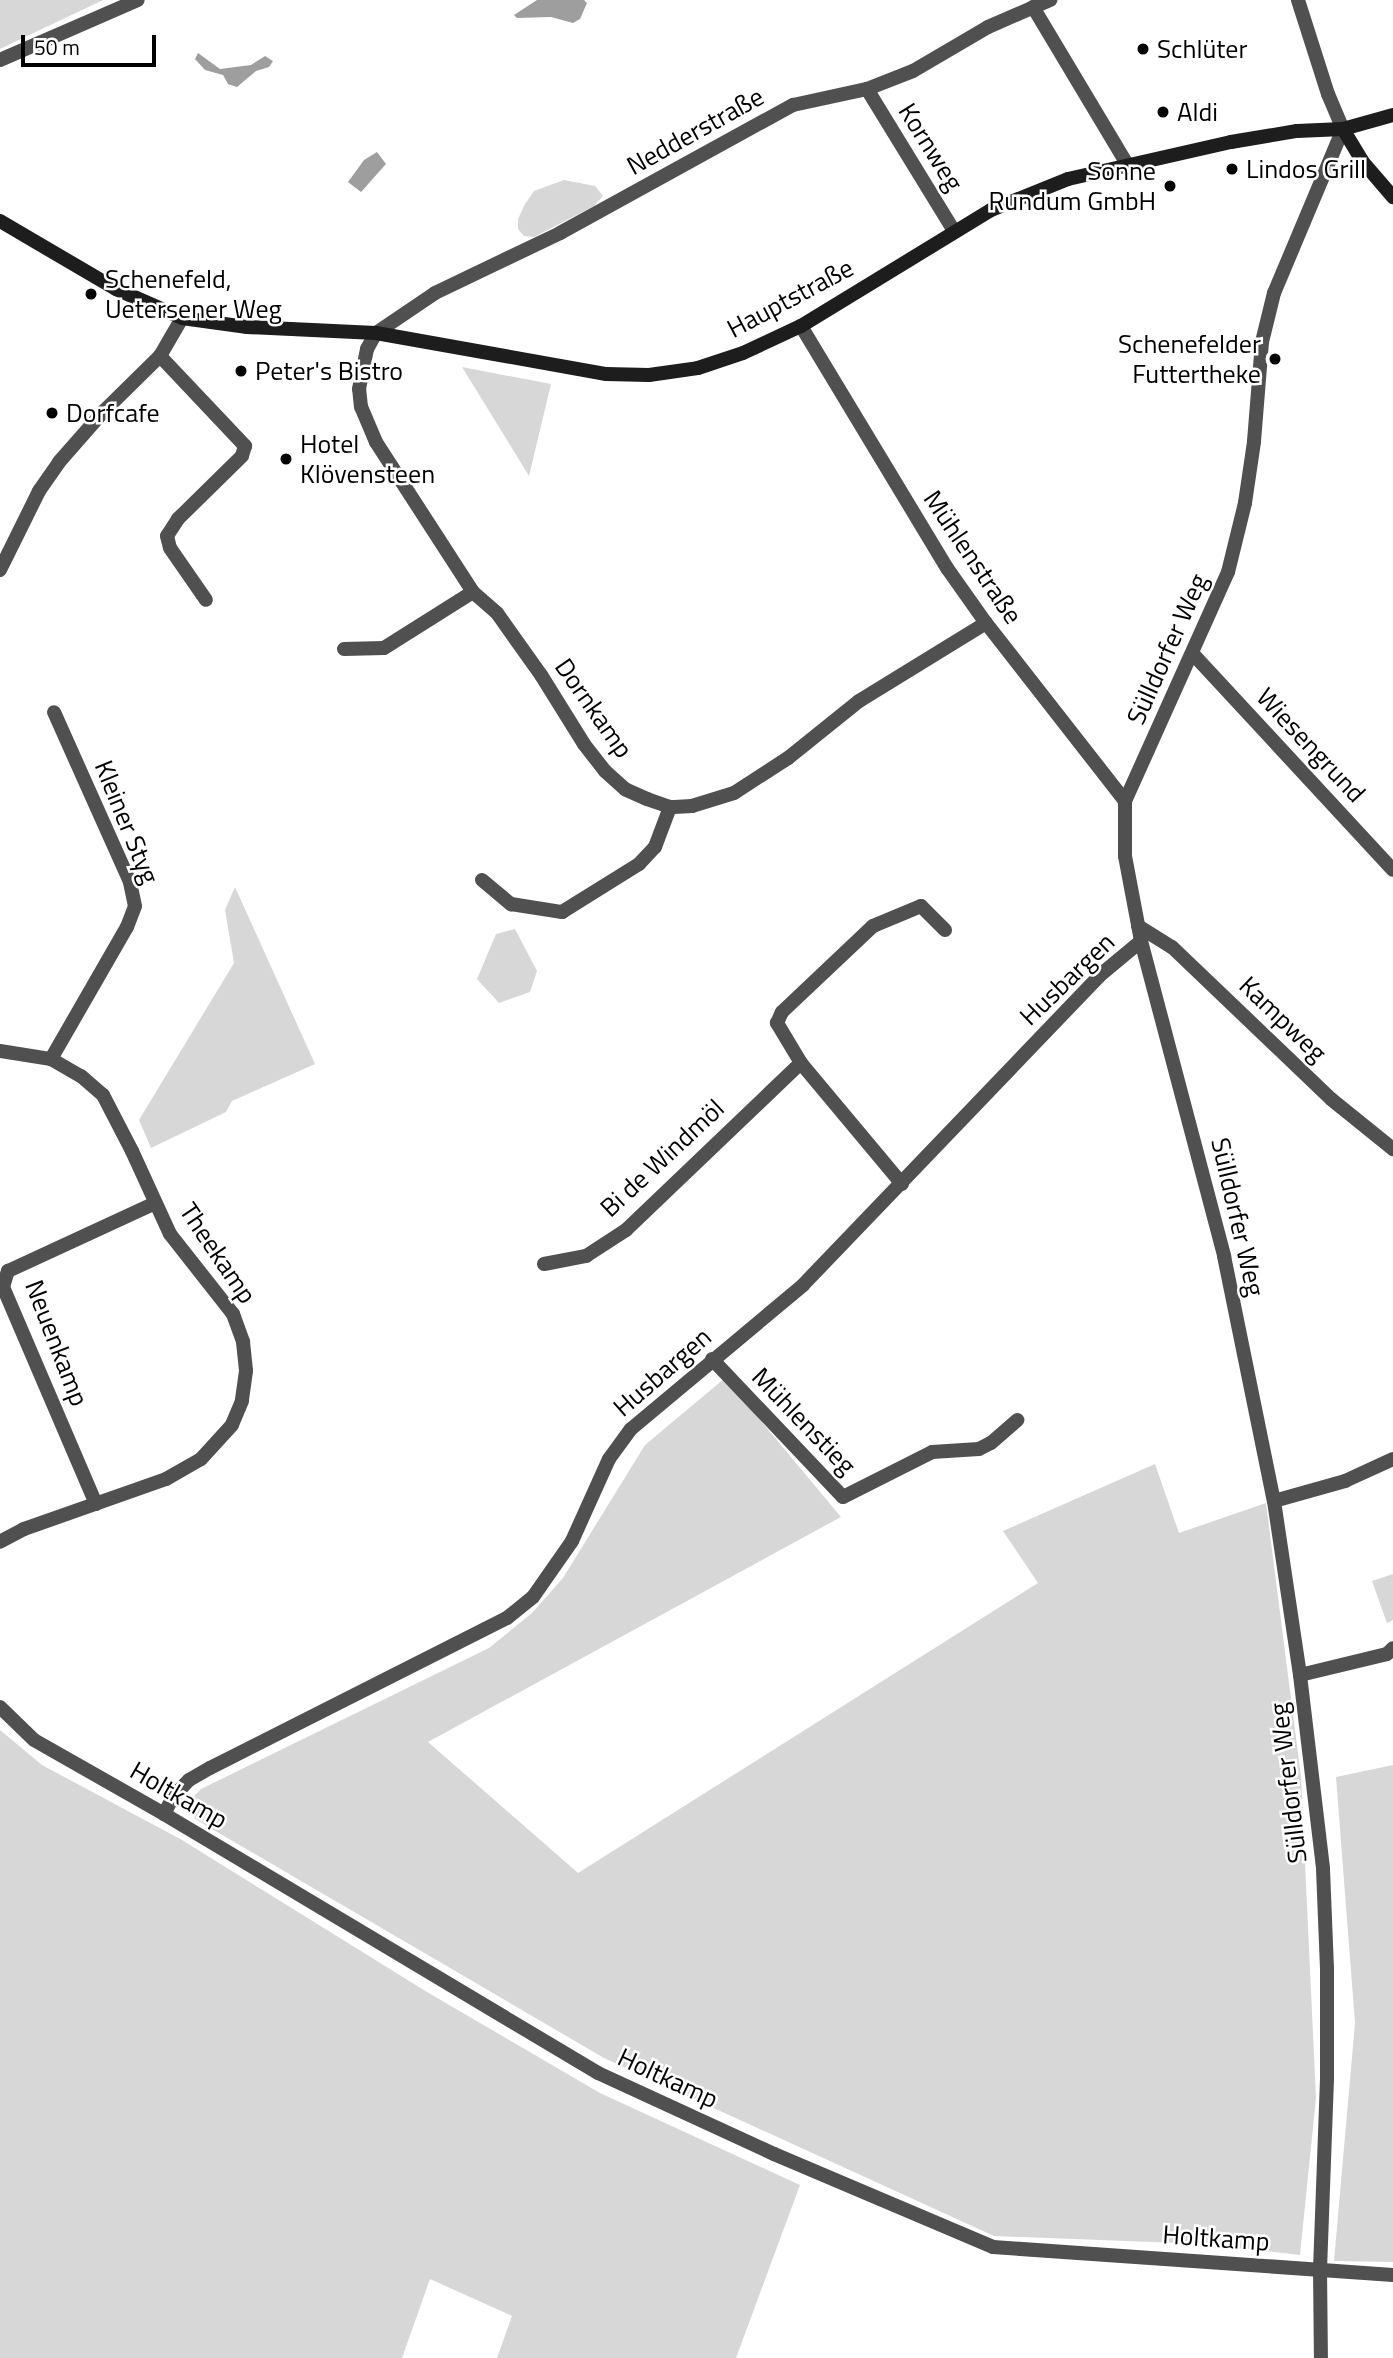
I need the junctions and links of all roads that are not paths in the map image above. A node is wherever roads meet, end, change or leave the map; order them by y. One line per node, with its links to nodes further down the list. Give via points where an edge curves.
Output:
1 (138, 0): 5 (street)
2 (1050, 0): 4 (street, Nedderstraße)
3 (1298, 0): 8 (street)
4 (1033, 7): 6 (street, Nedderstraße, via 988,27 913,71); 9 (street)
5 (0, 60)
6 (867, 89): 12 (street, Kornweg); 15 (street, Nedderstraße, via 793,105 571,227 435,293)
7 (1393, 115): 8 (main road, Hauptstraße)
8 (1343, 129): 9 (main road, Hauptstraße, via 1297,131); 10 (main road, via 1362,161); 22 (street, Sülldorfer Weg, via 1274,293 1262,342 1245,503 1228,572)
9 (1127, 164): 12 (main road, Hauptstraße, via 1029,193)
10 (1393, 197)
11 (0, 221): 13 (main road, Hauptstraße, via 116,289)
12 (954, 231): 14 (main road, Hauptstraße)
13 (182, 318): 15 (main road, Hauptstraße, via 247,327); 16 (street)
14 (801, 326): 15 (main road, Hauptstraße, via 698,368 649,375 606,374); 20 (street, Mühlenstraße, via 947,568)
15 (376, 333): 18 (street, Dornkamp, via 361,370 361,407 376,442)
16 (160, 356): 17 (street, via 59,462 39,491); 19 (street, via 245,446 242,456 178,519 167,536 170,548)
17 (0, 570)
18 (473, 592): 21 (street, via 384,648); 25 (street, Dornkamp, via 497,613 605,771 625,789)
19 (206, 600)
20 (986, 623): 24 (street, Mühlenstraße); 25 (street, Dornkamp, via 859,701 758,779 714,801)
21 (344, 649)
22 (1193, 654): 24 (street, Sülldorfer Weg); 26 (street, Wiesengrund)
23 (54, 712): 32 (street, Kleiner Styg, via 130,881 135,905 127,927)
24 (1125, 801): 28 (street, Sülldorfer Weg, via 1125,856)
25 (670, 807): 27 (street, via 659,839 639,864 562,912 511,904)
26 (1393, 870)
27 (482, 880)
28 (1138, 926): 30 (street, Sülldorfer Weg); 34 (street, Kampweg, via 1172,947 1331,1099)
29 (945, 930): 33 (street, via 921,906 873,926 782,1012 777,1023)
30 (1141, 941): 35 (street, Husbargen, via 1099,976); 41 (street, Sülldorfer Weg, via 1224,1256)
31 (0, 1051): 32 (street, Theekamp)
32 (51, 1059): 36 (street, Theekamp, via 103,1095)
33 (801, 1063): 35 (street); 37 (street, Bi de Windmöl, via 626,1230 586,1256)
34 (1393, 1149)
35 (902, 1184): 38 (street, Husbargen, via 803,1285)
36 (155, 1203): 42 (street, Theekamp, via 170,1234 233,1314 243,1342 246,1371 242,1401 232,1425 201,1459 166,1479); 42 (street, Neuenkamp, via 8,1271 3,1287)
37 (544, 1264)
38 (712, 1359): 39 (street, Mühlenstieg, via 843,1497 932,1452 979,1449); 47 (street, Husbargen, via 631,1429 609,1459 554,1571 524,1604 507,1618 210,1768 173,1797)
39 (1017, 1420)
40 (1393, 1459): 41 (street, via 1345,1481)
41 (1274, 1501): 45 (street, Sülldorfer Weg)
42 (96, 1504): 43 (street, Theekamp)
43 (0, 1542)
44 (1393, 1648): 45 (street, via 1387,1654)
45 (1300, 1675): 48 (street, Sülldorfer Weg, via 1323,1869 1327,1968)
46 (0, 1707): 47 (street, Holtkamp, via 34,1740)
47 (164, 1814): 48 (street, Holtkamp, via 598,2073 993,2247)
48 (1320, 2269): 49 (street, Holtkamp); 50 (street, Sülldorfer Weg)
49 (1393, 2274)
50 (1321, 2358)

